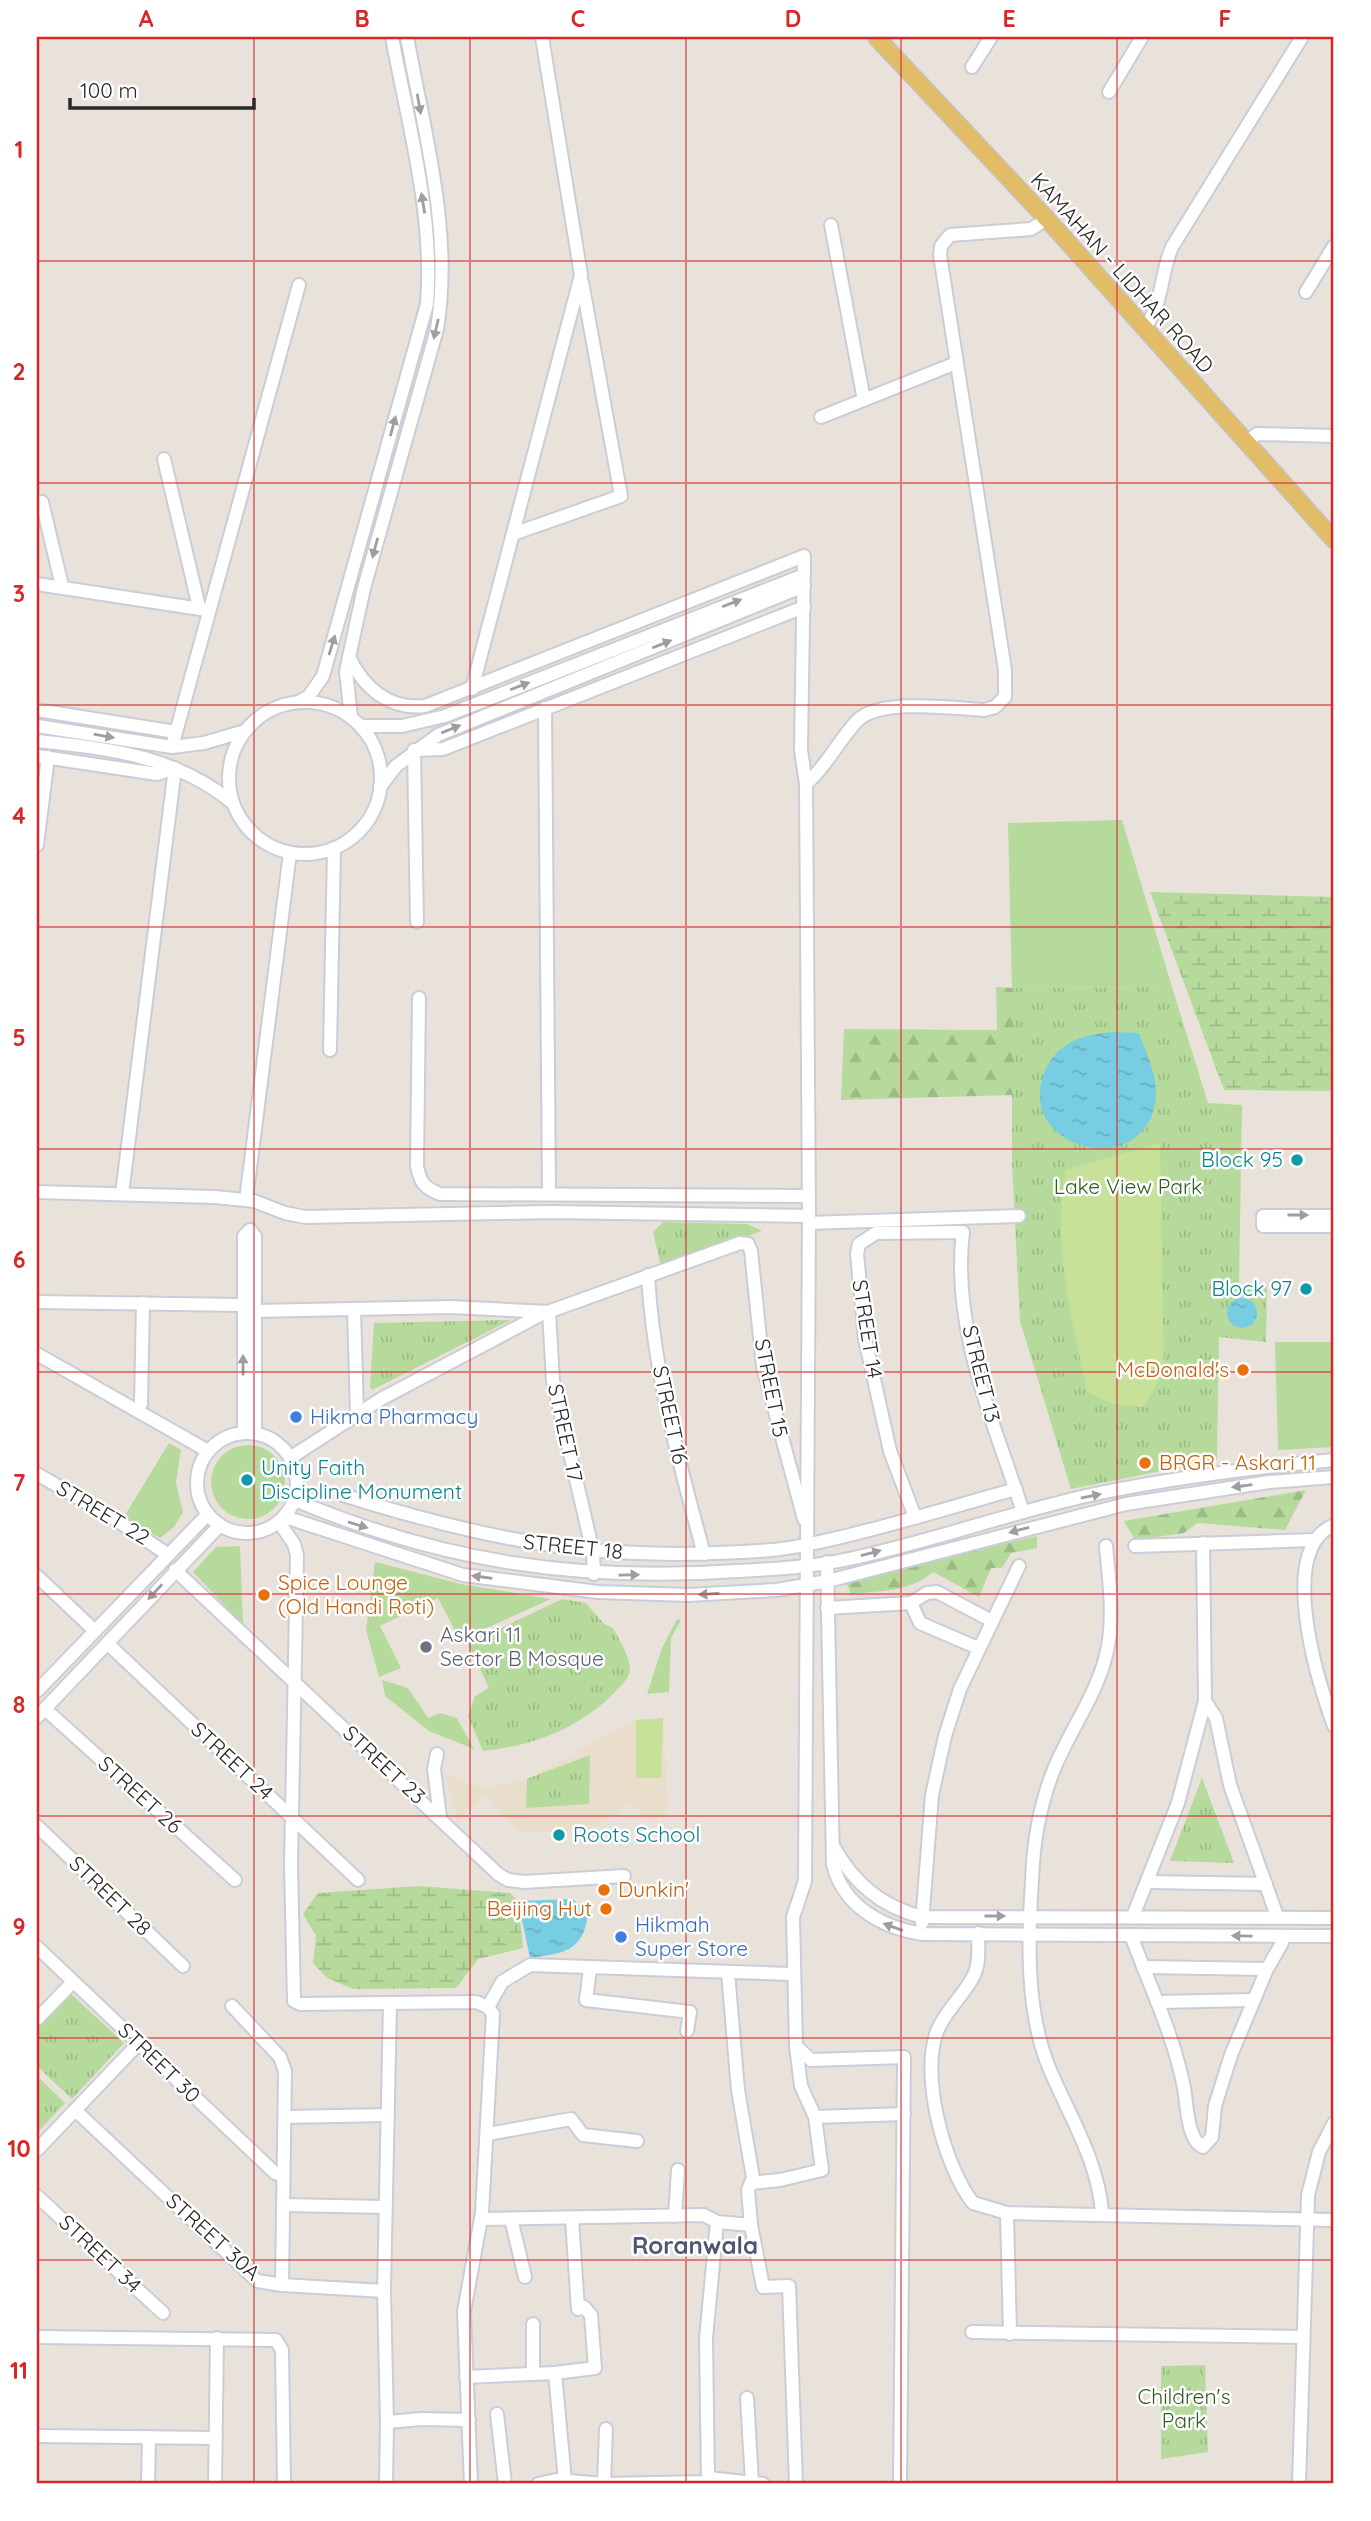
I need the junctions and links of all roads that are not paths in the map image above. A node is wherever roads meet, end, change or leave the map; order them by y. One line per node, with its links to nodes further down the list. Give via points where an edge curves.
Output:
1 (392, 37): 33 (street, one-way to 1, via 323,676 427,304 430,260 425,216)
2 (407, 37): 31 (street, one-way to 31, via 440,228 443,293)
3 (542, 37): 13 (street)
4 (876, 37): 10 (main road, KAMAHAN - LIDHAR ROAD)
5 (991, 37): 8 (street)
6 (1142, 37): 9 (street)
7 (1302, 37): 16 (street, via 1172,247 1153,316)
8 (972, 67)
9 (1108, 92)
10 (1047, 219): 16 (main road, KAMAHAN - LIDHAR ROAD); 17 (street, via 1031,229 962,233 945,240 940,255)
11 (831, 225): 18 (street)
12 (1334, 246): 15 (street)
13 (581, 275): 24 (street); 24 (street, via 621,496)
14 (299, 285): 30 (street)
15 (1306, 292)
16 (1145, 326): 21 (main road, KAMAHAN - LIDHAR ROAD)
17 (956, 363): 18 (street); 45 (street, via 1005,670 1004,697 995,708 984,710 876,709 857,721)
18 (864, 400): 19 (street)
19 (821, 417)
20 (1334, 436): 21 (street, via 1257,434)
21 (1247, 442): 25 (main road, KAMAHAN - LIDHAR ROAD)
22 (164, 458): 30 (street)
23 (43, 502): 28 (street)
24 (513, 534): 32 (street)
25 (1334, 540)
26 (804, 580): 29 (street); 32 (street, via 804,556); 36 (street, one-way to 26, via 402,726 445,716); 42 (street, one-way to 26, via 438,735)
27 (37, 583): 28 (street)
28 (62, 586): 30 (street)
29 (804, 607): 34 (street); 45 (street, via 801,750)
30 (203, 608): 39 (street)
31 (349, 657): 32 (street, via 370,688 411,708); 36 (street, via 346,687)
32 (472, 689)
33 (299, 702): 36 (street, via 317,703); 38 (street, via 270,711)
34 (545, 708): 42 (street, via 443,749); 55 (street)
35 (37, 710): 39 (street)
36 (356, 721): 46 (street, via 373,744 380,765)
37 (37, 726): 41 (street, one-way to 41)
38 (245, 731): 41 (street); 47 (street, via 229,773)
39 (176, 732): 41 (street)
40 (37, 741): 44 (street, via 140,755)
41 (172, 747)
42 (414, 750): 46 (street); 51 (street)
43 (42, 757): 44 (street, via 157,774); 48 (street)
44 (176, 768): 47 (street); 56 (street)
45 (806, 784): 57 (street)
46 (380, 787): 49 (street, via 374,810 360,830)
47 (233, 803): 50 (street, via 255,835)
48 (37, 845)
49 (334, 848): 50 (street); 53 (street)
50 (290, 853): 58 (street)
51 (416, 922)
52 (419, 998): 55 (street, via 417,1166 422,1184 440,1194)
53 (330, 1050)
54 (37, 1192): 56 (street)
55 (549, 1193): 57 (street)
56 (122, 1194): 58 (street)
57 (809, 1196): 61 (street)
58 (246, 1200): 61 (street, via 304,1217 551,1212)
59 (1019, 1216): 61 (street)
60 (1334, 1216): 62 (street, one-way to 60, via 1263,1226 1263,1216)
61 (809, 1219): 88 (street)
62 (1334, 1226)
63 (963, 1232): 79 (street, STREET 13, via 962,1284 972,1347 985,1401); 84 (street, STREET 14, via 876,1233 859,1244 857,1254 865,1339 890,1451)
64 (648, 1275): 69 (street); 88 (street, STREET 15, via 748,1244 763,1367); 96 (street, STREET 16, via 649,1310 668,1414)
65 (37, 1302): 66 (street)
66 (143, 1303): 67 (street); 71 (street, via 141,1404)
67 (248, 1308): 67 (street, via 244,1236 250,1230 255,1236); 68 (street); 73 (street)
68 (354, 1309): 69 (street, via 452,1307); 72 (street)
69 (549, 1312): 72 (street); 94 (street, STREET 17, via 553,1381)
70 (37, 1354): 71 (street)
71 (136, 1410): 74 (street)
72 (357, 1413): 75 (street)
73 (249, 1433): 74 (street, via 224,1439); 75 (street, via 275,1441)
74 (208, 1451): 83 (street, via 198,1476 201,1502)
75 (290, 1458): 81 (street, via 297,1478)
76 (1334, 1460): 82 (street, one-way to 76, via 1172,1480)
77 (37, 1474): 95 (street, STREET 22)
78 (1334, 1476): 103 (street, one-way to 103, via 1125,1504)
79 (1016, 1489): 82 (street, STREET 13); 84 (street, STREET 18)
80 (343, 1495): 94 (street, STREET 18, via 469,1532)
81 (295, 1500): 85 (street); 101 (street, one-way to 101, via 350,1523 482,1560)
82 (1023, 1512): 97 (street, one-way to 82)
83 (208, 1514): 86 (street); 95 (street)
84 (915, 1517): 91 (street, STREET 18)
85 (282, 1519): 86 (street, via 250,1534); 104 (street, one-way to 85, via 688,1595 533,1585 463,1575); 111 (street, via 297,1549)
86 (220, 1525): 100 (street)
87 (1334, 1525): 89 (street)
88 (808, 1530): 91 (street)
89 (1313, 1540): 90 (street); 115 (street, via 1305,1611 1310,1655)
90 (1203, 1543): 93 (street); 113 (street)
91 (808, 1545): 96 (street, STREET 18); 98 (street)
92 (1106, 1546): 126 (street, via 1108,1646 1094,1692 1051,1776 1039,1818)
93 (1135, 1546)
94 (593, 1552): 96 (street, STREET 18); 101 (street, STREET 17)
95 (167, 1554): 108 (street)
96 (704, 1554)
97 (827, 1562): 98 (street); 103 (street)
98 (807, 1565): 101 (street, one-way to 98, via 704,1573); 104 (street)
99 (1019, 1566): 107 (street)
100 (175, 1570): 109 (street, one-way to 109); 111 (street, STREET 23)
101 (594, 1574)
102 (37, 1576): 108 (street)
103 (828, 1581): 104 (street); 106 (street)
104 (806, 1585): 143 (street, via 805,1881 793,1917)
105 (911, 1603): 106 (street); 107 (street, via 937,1592); 110 (street, via 920,1623)
106 (827, 1608): 120 (street)
107 (992, 1621): 110 (street)
108 (95, 1631): 112 (street)
109 (107, 1643): 114 (street); 118 (street, STREET 24)
110 (978, 1648): 129 (street, via 960,1689 932,1795)
111 (294, 1681): 117 (street, STREET 23); 118 (street)
112 (37, 1691)
113 (1205, 1701): 124 (street, via 1178,1803); 125 (street, via 1216,1718 1230,1785)
114 (41, 1713): 122 (street, STREET 26)
115 (1334, 1726)
116 (437, 1754): 117 (street, via 434,1769)
117 (440, 1817): 121 (street, STREET 23, via 508,1880)
118 (292, 1818): 123 (street, STREET 24); 147 (street, via 294,2001)
119 (37, 1826): 138 (street, STREET 28)
120 (833, 1846): 129 (street, via 853,1878 866,1889 898,1910); 133 (street, one-way to 120, via 885,1925 855,1902 836,1878)
121 (624, 1876)
122 (235, 1880)
123 (358, 1880)
124 (1148, 1882): 125 (street); 127 (street)
125 (1266, 1884): 128 (street)
126 (1032, 1916): 127 (street); 129 (street, one-way to 126); 132 (street)
127 (1133, 1916): 128 (street)
128 (1277, 1916): 130 (street)
129 (922, 1917): 133 (street)
130 (1334, 1918)
131 (978, 1933): 132 (street); 133 (street); 169 (street, via 974,1974 939,2028 931,2050 939,2129 961,2188 973,2203)
132 (1031, 1933): 134 (street); 170 (street, via 1038,2031 1047,2063 1087,2149)
133 (923, 1934)
134 (1131, 1935): 135 (street, one-way to 134); 139 (street)
135 (1282, 1936): 136 (street); 141 (street)
136 (1334, 1936)
137 (37, 1947): 144 (street, STREET 30)
138 (183, 1966)
139 (1143, 1967): 141 (street); 146 (street)
140 (590, 1969): 142 (street); 149 (street, via 530,1965 502,1982); 151 (street, via 586,2000 690,2012)
141 (1267, 1969): 145 (street)
142 (728, 1972): 143 (street); 165 (street)
143 (792, 1973): 153 (street)
144 (73, 1982): 150 (street); 152 (street, STREET 30)
145 (1253, 2000): 146 (street); 146 (street, via 1215,2106 1212,2137 1203,2147 1193,2134 1184,2084)
146 (1157, 2002)
147 (390, 2003): 149 (street, via 477,2002); 156 (street)
148 (232, 2006): 158 (street, via 280,2057 285,2071)
149 (488, 2007): 160 (street, via 493,2014)
150 (37, 2020)
151 (687, 2031)
152 (138, 2044): 154 (street); 164 (street, STREET 30)
153 (796, 2046): 155 (street, via 811,2060 904,2057); 157 (street, via 801,2085)
154 (75, 2110): 162 (street); 180 (street, STREET 30A, via 257,2281)
155 (904, 2114): 157 (street); 213 (street)
156 (388, 2115): 158 (street); 168 (street)
157 (815, 2116): 165 (street, via 822,2170)
158 (285, 2117): 164 (street)
159 (1334, 2123): 175 (street, via 1311,2177)
160 (488, 2134): 161 (street, via 571,2119 583,2135); 173 (street)
161 (637, 2141)
162 (37, 2150)
163 (678, 2170): 171 (street)
164 (283, 2176): 167 (street)
165 (751, 2183): 178 (street)
166 (37, 2196): 182 (street, STREET 34)
167 (283, 2205): 168 (street); 180 (street)
168 (386, 2207): 181 (street)
169 (1007, 2213): 170 (street); 185 (street)
170 (1102, 2213): 175 (street)
171 (675, 2216): 172 (street); 177 (street, via 704,2215)
172 (572, 2218): 174 (street); 189 (street, via 578,2309 583,2307 591,2315 595,2368)
173 (481, 2219): 174 (street); 191 (street, via 464,2311)
174 (511, 2219): 179 (street)
175 (1306, 2219): 176 (street); 187 (street)
176 (1334, 2220)
177 (717, 2222): 178 (street); 200 (street, via 706,2338)
178 (751, 2225): 212 (street, via 763,2287 789,2286)
179 (525, 2277)
180 (282, 2285): 181 (street, STREET 30A)
181 (384, 2291): 195 (street)
182 (163, 2313)
183 (533, 2324): 190 (street)
184 (972, 2332): 185 (street)
185 (1010, 2334): 187 (street)
186 (37, 2337): 188 (street)
187 (1303, 2337): 214 (street)
188 (217, 2338): 199 (street); 205 (street, via 276,2340 282,2350)
189 (555, 2373): 190 (street); 201 (street)
190 (533, 2374): 191 (street)
191 (466, 2377): 194 (street)
192 (747, 2398): 211 (street)
193 (497, 2414): 208 (street)
194 (469, 2420): 195 (street, via 422,2418); 207 (street)
195 (387, 2423): 206 (street)
196 (606, 2429): 210 (street)
197 (37, 2436): 198 (street)
198 (149, 2437): 199 (street); 203 (street)
199 (216, 2438): 204 (street)
200 (708, 2478): 202 (street, via 708,2482); 211 (street)
201 (565, 2481): 209 (street); 210 (street)
202 (691, 2483): 210 (street)
203 (148, 2484)
204 (215, 2484)
205 (284, 2484)
206 (386, 2484)
207 (471, 2484)
208 (505, 2484)
209 (538, 2484)
210 (604, 2484)
211 (757, 2484)
212 (796, 2484)
213 (900, 2484)
214 (1299, 2484)

